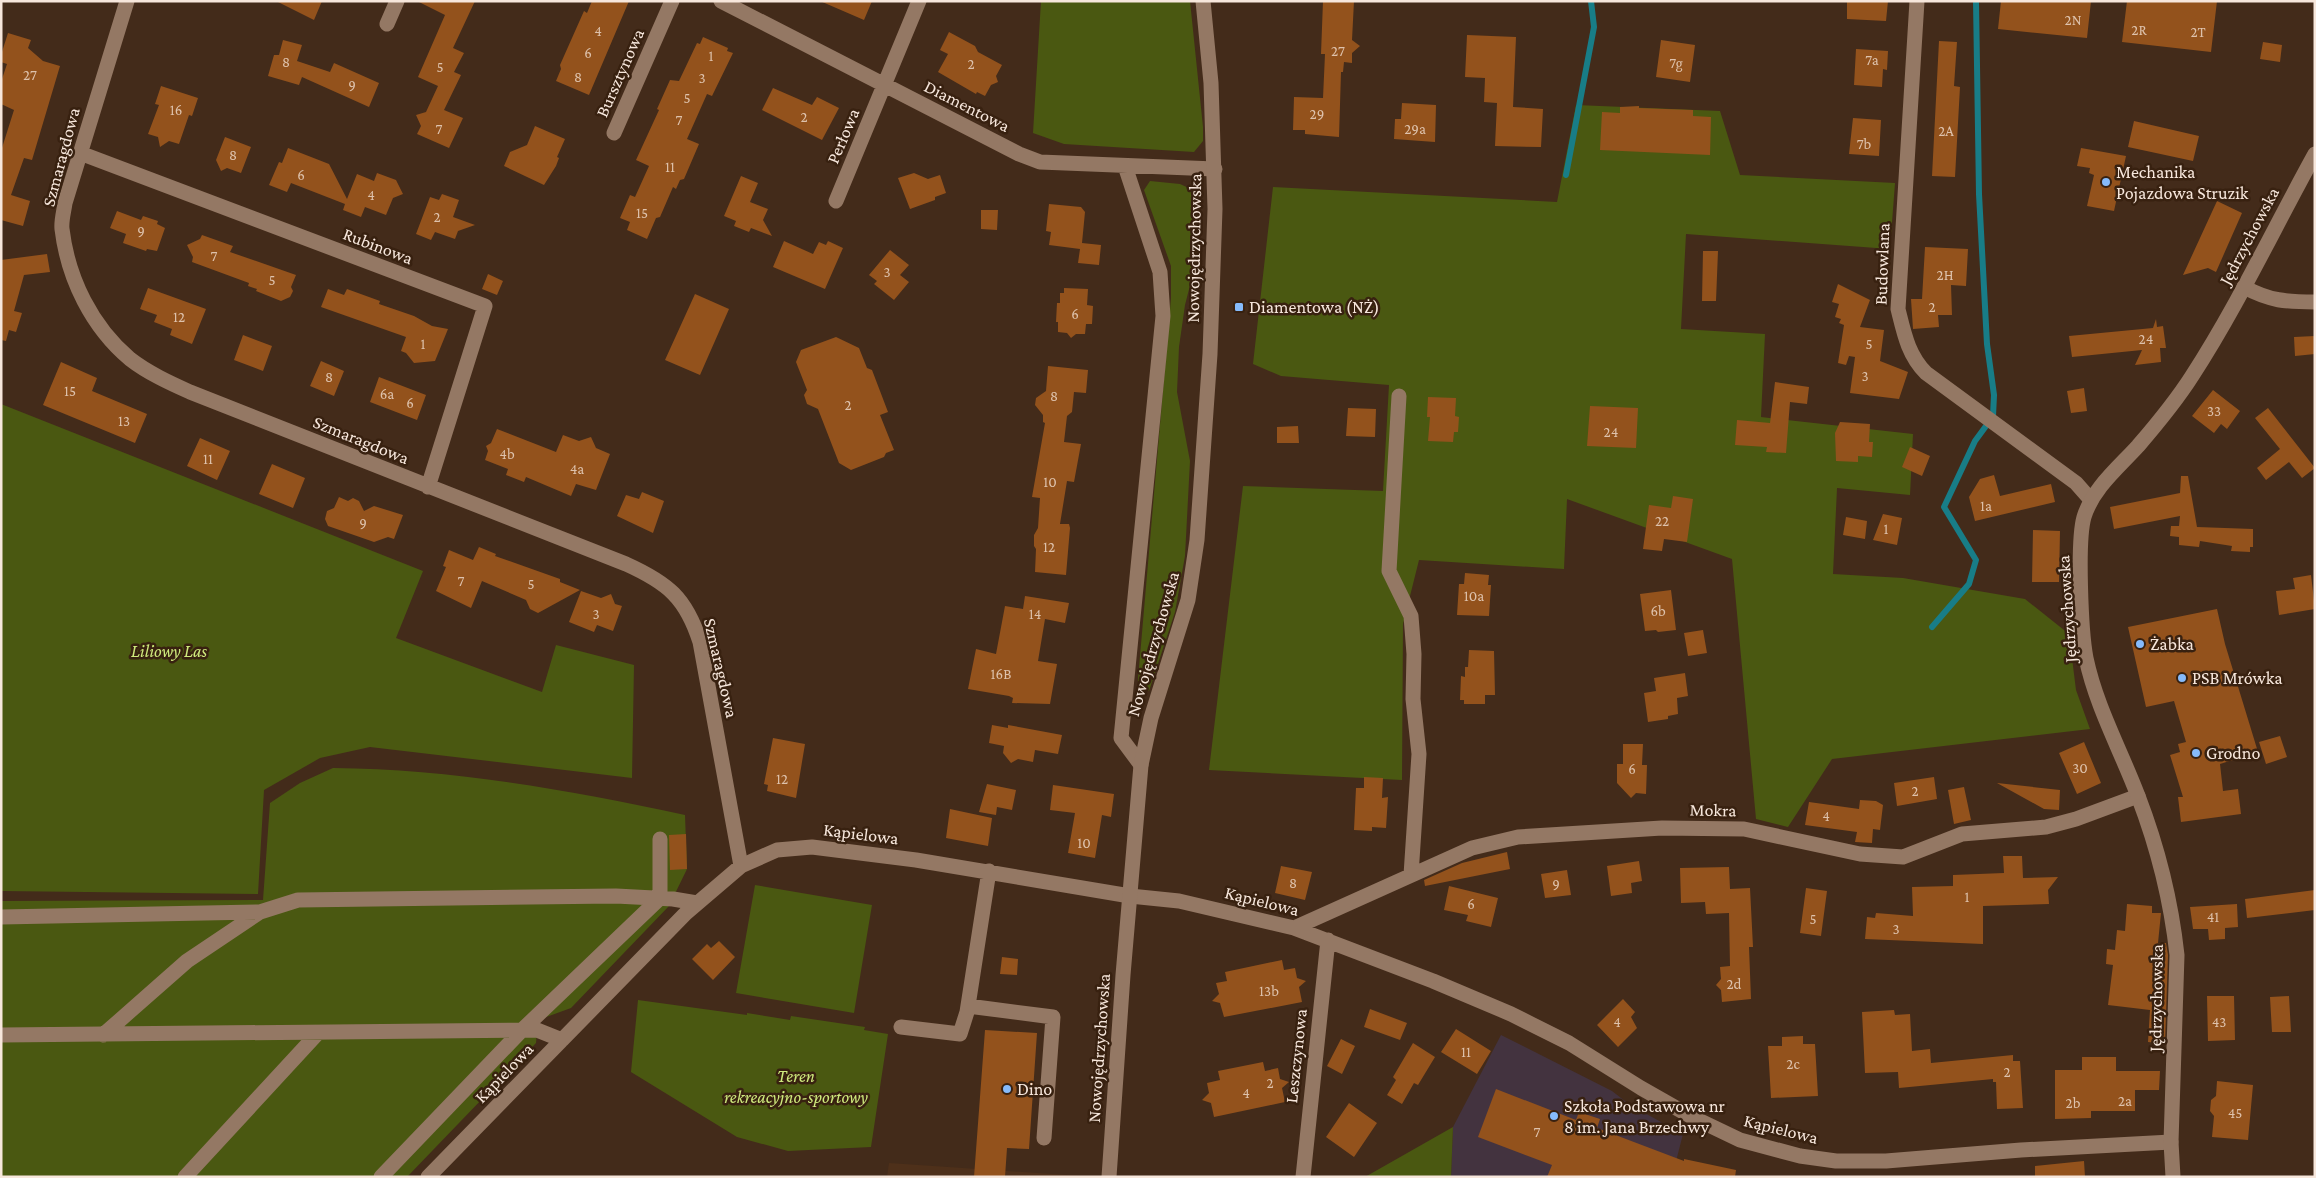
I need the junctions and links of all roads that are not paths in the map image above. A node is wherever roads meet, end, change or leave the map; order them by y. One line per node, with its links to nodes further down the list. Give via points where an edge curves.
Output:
1 (127, 1): 11 (street, Szmaragdowa)
2 (397, 1): 8 (street)
3 (672, 1): 10 (street, Bursztynowa)
4 (722, 1): 9 (street, Diamentowa)
5 (919, 1): 9 (street, Perłowa)
6 (1202, 1): 14 (street, Nowojędrzychowska, via 1211,84)
7 (1917, 1): 20 (street, Budowlana, via 1898,308 1907,344 1917,364 1926,373 2076,483)
8 (387, 24)
9 (884, 84): 13 (street, Diamentowa, via 1040,162); 15 (street, Perłowa)
10 (614, 133)
11 (80, 153): 19 (street, Szmaragdowa, via 65,203 62,228 76,281 105,334 131,359 158,377); 19 (street, Rubinowa, via 485,306)
12 (2315, 154): 16 (street, Jędrzychowska)
13 (1124, 166): 14 (street, Diamentowa); 21 (street, via 1160,272 1163,316 1121,738)
14 (1215, 169): 21 (street, Nowojędrzychowska, via 1210,354 1195,559 1183,621 1151,718)
15 (836, 201)
16 (2244, 288): 17 (street, via 2276,301); 20 (street, Jędrzychowska, via 2192,376)
17 (2315, 302)
18 (1399, 396): 26 (street, via 1389,571 1411,616 1414,654 1412,698 1419,754)
19 (428, 488): 24 (street, Szmaragdowa, via 633,567 670,588 680,600 692,619 700,642)
20 (2091, 500): 22 (street, Jędrzychowska, via 2081,536 2086,656 2092,683)
21 (1141, 765): 27 (street, Nowojędrzychowska)
22 (2138, 796): 26 (street, Mokra, via 2046,827 1962,834 1903,857 1860,854 1744,829 1662,828 1518,837 1478,846); 42 (street, Jędrzychowska, via 2169,895 2177,955)
23 (660, 840): 28 (street)
24 (741, 866): 25 (street, Kąpielowa, via 777,850 812,847); 29 (street, Kąpielowa)
25 (990, 871): 27 (street, Kąpielowa); 34 (street)
26 (1410, 875): 32 (street, Mokra)
27 (1130, 896): 32 (street, Kąpielowa, via 1210,907); 46 (street, Nowojędrzychowska)
28 (660, 898): 29 (street); 30 (street, via 298,900); 36 (street)
29 (697, 903): 40 (street, Kąpielowa)
30 (260, 912): 31 (street); 39 (street, via 187,961)
31 (1, 917)
32 (1294, 928): 33 (street, Kąpielowa)
33 (1328, 940): 42 (street, Kąpielowa, via 1534,1024 1640,1088 1740,1140 1800,1156 1836,1161 1886,1161); 47 (street, Leszczynowa)
34 (968, 1006): 35 (street, via 960,1034); 41 (street, via 1053,1017)
35 (901, 1027)
36 (521, 1031): 37 (street); 40 (street, via 537,1030); 44 (street)
37 (317, 1034): 39 (street); 43 (street)
38 (1, 1035): 39 (street)
39 (103, 1035)
40 (562, 1040): 45 (street, Kąpielowa)
41 (1044, 1138)
42 (2171, 1142): 48 (street, Jędrzychowska)
43 (185, 1177)
44 (381, 1177)
45 (428, 1177)
46 (1110, 1177)
47 (1303, 1177)
48 (2173, 1177)

